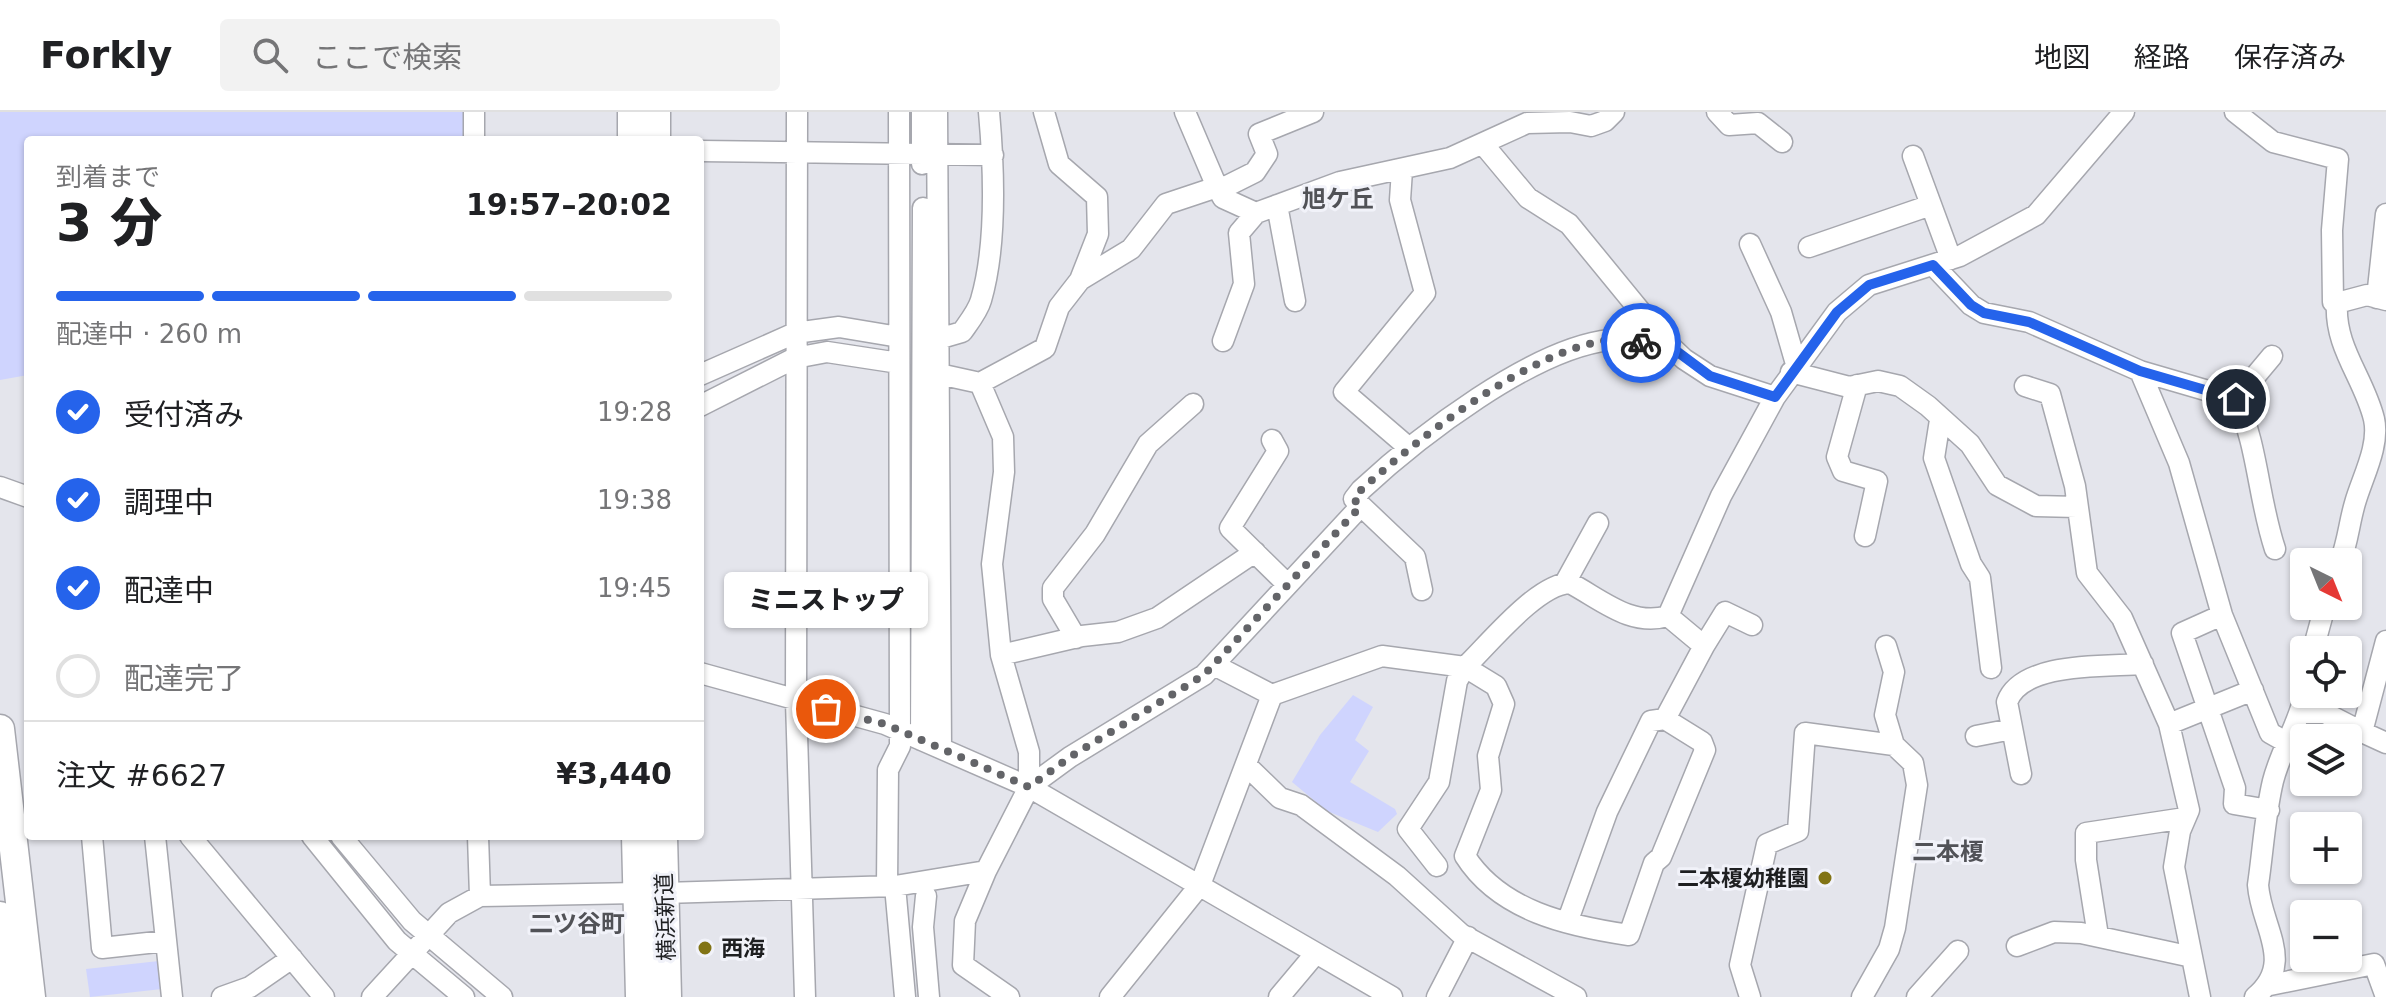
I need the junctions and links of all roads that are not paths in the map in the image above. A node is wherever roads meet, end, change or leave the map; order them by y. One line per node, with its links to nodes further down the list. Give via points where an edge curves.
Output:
1 (474, 112): 17 (street)
2 (632, 112): 18 (highway)
3 (656, 112): 19 (highway)
4 (797, 112): 23 (street)
5 (899, 112): 24 (street)
6 (922, 112): 25 (street)
7 (937, 112): 25 (street)
8 (989, 112): 26 (street)
9 (1044, 112): 37 (street, via 1059,164 1097,197 1098,234)
10 (1185, 112): 29 (street)
11 (1313, 112): 29 (street, via 1259,134 1267,154 1255,172)
12 (1614, 112): 16 (street, via 1591,126)
13 (1717, 112): 20 (street, via 1729,125 1758,123)
14 (2124, 112): 36 (street, via 2036,215)
15 (2235, 112): 40 (street, via 2273,142 2338,159)
16 (1525, 118): 21 (street)
17 (474, 136)
18 (632, 136)
19 (656, 136)
20 (1782, 142)
21 (1483, 144): 28 (street); 45 (street, via 1528,198 1569,224)
22 (704, 151): 23 (street)
23 (797, 151): 24 (street); 41 (street)
24 (899, 152): 25 (street); 42 (street)
25 (929, 153): 26 (street); 43 (street); 61 (street)
26 (993, 155): 43 (street, via 990,242 981,302 962,332)
27 (1913, 156): 31 (street)
28 (1402, 170): 30 (street, via 1340,182); 64 (street, via 1400,200 1425,293 1344,392)
29 (1218, 188): 32 (street, via 1223,198); 37 (street, via 1166,204 1131,249)
30 (1277, 205): 32 (street); 39 (street)
31 (1931, 205): 35 (street); 36 (street)
32 (1256, 213): 44 (street, via 1239,233 1244,284)
33 (2386, 214): 38 (street)
34 (1750, 244): 49 (street, via 1781,312)
35 (1809, 247)
36 (1942, 262): 49 (street, via 1869,285 1837,312); 50 (street, via 1971,305 1984,313 2029,322)
37 (1080, 280): 53 (street, via 1059,307 1045,348)
38 (2381, 299): 71 (street, via 2367,295 2337,303 2344,351 2374,420 2374,439)
39 (1295, 301)
40 (2333, 302)
41 (795, 333): 42 (street, via 839,327); 47 (street); 51 (street)
42 (899, 337): 48 (street)
43 (938, 339): 52 (street)
44 (1223, 341)
45 (1671, 347): 56 (street, via 1710,376); 64 (street, via 1614,339 1541,360)
46 (2272, 356): 57 (street)
47 (795, 358): 48 (street, via 827,352); 58 (street); 92 (street)
48 (899, 363): 60 (street)
49 (1794, 368): 54 (street, via 1849,387); 56 (street)
50 (2140, 371): 57 (street); 77 (street, via 2179,463)
51 (704, 373)
52 (939, 374): 53 (street); 61 (street)
53 (980, 383): 84 (street, via 1003,437 1004,472 992,564)
54 (1857, 385): 62 (street, via 1878,381 1900,386); 70 (street, via 1837,457 1843,471 1877,481)
55 (2025, 386): 68 (street, via 2050,394)
56 (1775, 397): 78 (street, via 1721,496)
57 (2236, 399): 72 (street, via 2249,426 2262,511)
58 (704, 404)
59 (1193, 404): 80 (street, via 1148,444 1095,534 1053,588 1053,599)
60 (899, 405): 61 (street); 101 (street)
61 (930, 407): 104 (street); 108 (street)
62 (1940, 420): 68 (street, via 1970,444 1997,485 2036,506); 88 (street, via 1934,458 1980,578)
63 (1272, 440): 73 (street, via 1278,451 1230,528)
64 (1408, 447): 67 (street, via 1361,490 1354,499)
65 (0, 487): 66 (street)
66 (24, 496)
67 (1360, 507): 75 (street); 76 (street, via 1415,557)
68 (2077, 507): 85 (street, via 2087,573 2122,618)
69 (1598, 523): 74 (street)
70 (1865, 536)
71 (2346, 548)
72 (2275, 549)
73 (1255, 552): 75 (street); 80 (street, via 1157,618 1118,632)
74 (1565, 583): 78 (street, via 1632,619); 87 (street, via 1540,594)
75 (1287, 584): 86 (street)
76 (1422, 590)
77 (2222, 615): 90 (street); 93 (street, via 2182,633)
78 (1668, 616): 82 (street)
79 (1752, 625): 82 (street, via 1725,612)
80 (1076, 638): 84 (street)
81 (2386, 641): 102 (street)
82 (1704, 646): 96 (street)
83 (1886, 646): 107 (street, via 1894,672 1885,715)
84 (1001, 655): 111 (street, via 1029,752)
85 (2143, 664): 97 (street); 100 (street, via 2047,671 2024,682 2010,692 2007,702)
86 (1214, 665): 91 (street); 111 (street)
87 (1465, 667): 91 (street, via 1382,656); 123 (street, via 1457,681 1439,782 1408,829); 132 (street, via 1496,686 1504,704 1488,756 1491,790 1465,856 1475,872 1516,907)
88 (1991, 668)
89 (704, 674): 92 (street)
90 (2253, 690): 93 (street); 105 (street, via 2270,733)
91 (1272, 695): 109 (street)
92 (796, 701): 101 (street); 127 (street)
93 (2209, 708): 97 (street); 112 (street, via 2235,788 2234,804)
94 (2301, 708): 105 (street)
95 (2314, 708): 98 (street)
96 (1665, 719): 132 (street, via 1651,721 1632,760); 132 (street, via 1702,742 1705,750 1654,863 1629,935)
97 (2169, 724): 113 (street, via 2189,810)
98 (2346, 724)
99 (0, 729): 114 (highway)
100 (2012, 729): 103 (street); 110 (street)
101 (900, 730): 104 (street); 126 (street, via 900,746 888,770)
102 (2362, 732): 106 (street)
103 (1976, 736)
104 (921, 740): 108 (street)
105 (2286, 742): 112 (street)
106 (2386, 743)
107 (1894, 745): 163 (street, via 1805,733 1798,831 1767,844 1740,965); 164 (street, via 1913,763 1917,785 1895,928)
108 (941, 748): 111 (street)
109 (1246, 765): 125 (street); 135 (street, via 1280,798 1301,805)
110 (2021, 774)
111 (1029, 787): 124 (street); 125 (street)
112 (2269, 810): 143 (street, via 2258,885 2277,953)
113 (2185, 818): 134 (street, via 2086,833); 141 (street, via 2174,867)
114 (20, 830): 145 (highway)
115 (92, 840): 136 (street, via 102,948)
116 (155, 840): 136 (street)
117 (193, 840): 142 (street)
118 (315, 840): 140 (street)
119 (345, 840): 133 (street)
120 (478, 840): 129 (street)
121 (637, 840): 128 (highway, 横浜新道)
122 (662, 840): 128 (highway, 横浜新道)
123 (1437, 866)
124 (986, 871): 126 (street); 157 (street, via 965,921 963,965)
125 (1200, 885): 139 (street); 158 (street)
126 (891, 886): 127 (street); 155 (street)
127 (803, 889): 128 (street); 154 (street)
128 (651, 893): 129 (street); 152 (highway, 横浜新道); 153 (highway, 横浜新道)
129 (480, 896): 133 (street, via 449,913)
130 (926, 896): 156 (street)
131 (0, 916): 144 (highway)
132 (1568, 920)
133 (428, 935): 140 (street); 151 (street)
134 (2098, 936): 137 (street, via 2054,932); 141 (street)
135 (1468, 937): 161 (street); 162 (street)
136 (166, 941): 146 (street)
137 (2017, 946)
138 (1958, 951): 165 (street)
139 (1316, 953): 159 (street); 160 (street)
140 (411, 954): 149 (street); 150 (street)
141 (2192, 957): 166 (street)
142 (292, 958): 147 (street, via 250,987); 148 (street)
143 (2262, 991): 167 (street, via 2374,964)
144 (10, 997)
145 (31, 997)
146 (172, 997)
147 (222, 997)
148 (324, 997)
149 (372, 997)
150 (464, 997)
151 (502, 997)
152 (640, 997)
153 (667, 997)
154 (805, 997)
155 (905, 997)
156 (929, 997)
157 (1009, 997)
158 (1110, 997)
159 (1279, 997)
160 (1392, 997)
161 (1437, 997)
162 (1576, 997)
163 (1750, 997)
164 (1862, 997)
165 (1917, 997)
166 (2200, 997)
167 (2386, 997)

